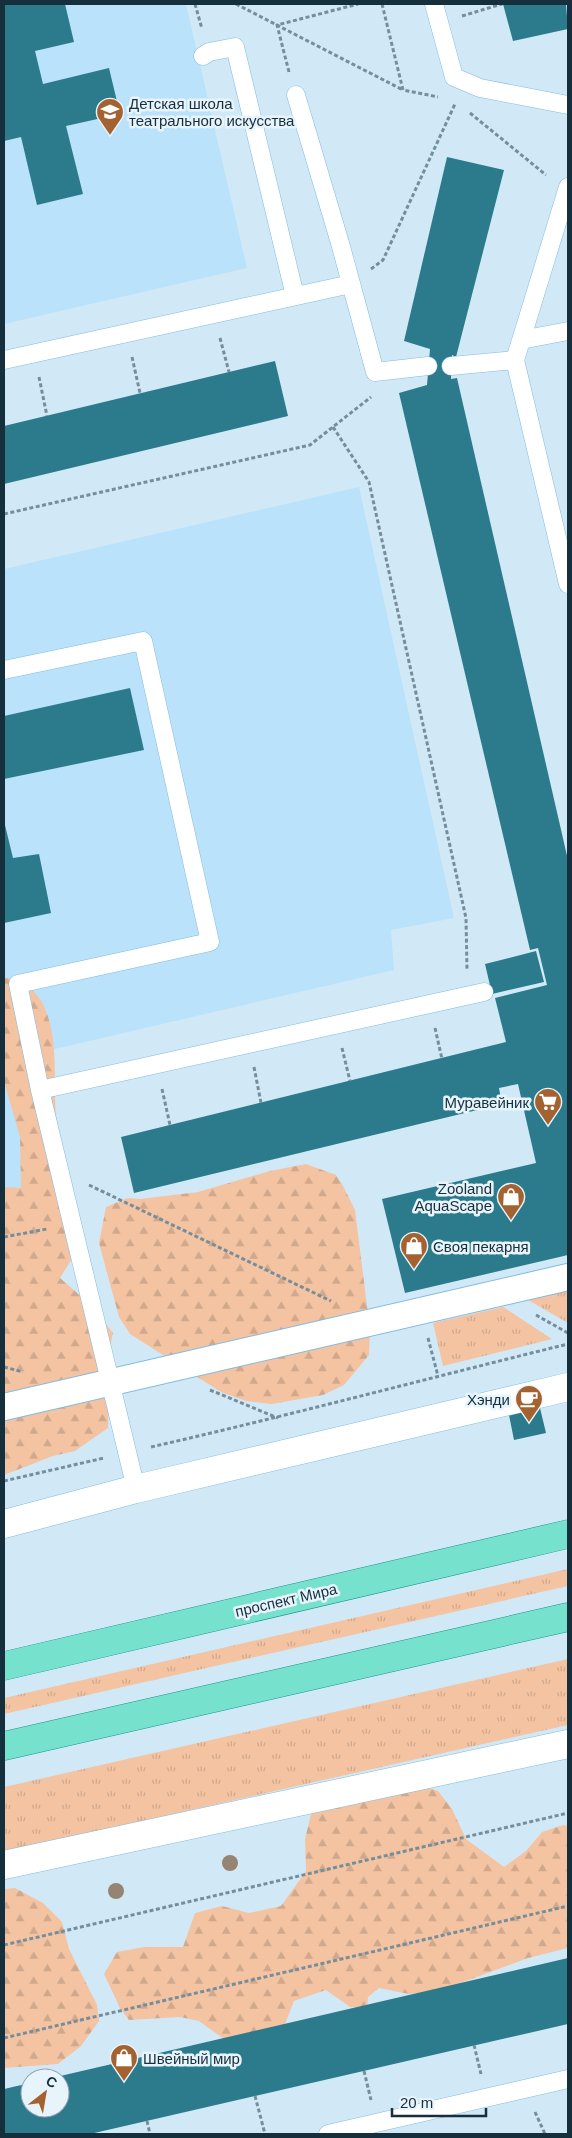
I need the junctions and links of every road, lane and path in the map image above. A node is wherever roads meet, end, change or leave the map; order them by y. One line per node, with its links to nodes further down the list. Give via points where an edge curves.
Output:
1 (236, 4): 7 (path)
2 (358, 4): 7 (path)
3 (382, 4): 9 (path)
4 (434, 4): 6 (lane)
5 (502, 4): 6 (path)
6 (439, 22): 12 (lane, via 454,76 480,88)
7 (277, 25): 9 (path); 10 (path)
8 (203, 56): 15 (lane, via 235,47)
9 (403, 90): 11 (path)
10 (296, 95): 14 (lane)
11 (456, 101): 13 (path); 14 (path, via 383,260)
12 (568, 104)
13 (567, 190): 19 (lane)
14 (351, 284): 15 (lane); 26 (lane)
15 (295, 296): 16 (lane)
16 (214, 314): 18 (lane); 25 (path)
17 (568, 331): 19 (lane)
18 (126, 333): 20 (lane); 27 (path)
19 (521, 340): 22 (lane)
20 (35, 353): 21 (lane); 28 (path)
21 (4, 360)
22 (515, 360): 24 (lane); 31 (lane)
23 (428, 366): 26 (lane)
24 (451, 366)
25 (228, 372)
26 (375, 372): 29 (path, via 371,398)
27 (140, 393)
28 (47, 416)
29 (333, 427): 30 (path, via 310,445); 33 (path, via 369,482 466,918)
30 (4, 514)
31 (568, 584)
32 (4, 670): 40 (lane, via 143,641 210,942 18,984)
33 (476, 994): 34 (lane)
34 (429, 1004): 35 (lane); 37 (path)
35 (337, 1024): 36 (lane); 39 (path)
36 (250, 1044): 38 (lane); 41 (path)
37 (442, 1059)
38 (156, 1065): 40 (lane); 42 (path)
39 (350, 1081)
40 (40, 1090): 43 (lane)
41 (262, 1103)
42 (170, 1125)
43 (60, 1170): 44 (lane); 48 (path)
44 (72, 1223): 45 (path); 51 (lane)
45 (4, 1237)
46 (568, 1277): 47 (street)
47 (422, 1310): 48 (street); 50 (path)
48 (374, 1322): 51 (street)
49 (568, 1344): 50 (path)
50 (438, 1376): 55 (path)
51 (110, 1382): 54 (street); 56 (lane)
52 (568, 1387): 58 (street)
53 (206, 1389): 55 (path)
54 (4, 1407)
55 (278, 1418): 56 (path)
56 (128, 1452): 57 (path); 58 (lane)
57 (4, 1481)
58 (136, 1489): 59 (street)
59 (4, 1524)
60 (568, 1534): 62 (main road, проспект Мира)
61 (568, 1617): 64 (main road)
62 (4, 1666)
63 (568, 1744): 66 (street)
64 (4, 1746)
65 (568, 1813): 68 (path)
66 (4, 1865)
67 (568, 1906): 69 (path)
68 (4, 1945)
69 (4, 2038)
70 (568, 2079): 75 (lane)
71 (254, 2096): 74 (path)
72 (147, 2121): 73 (path)
73 (150, 2134)
74 (265, 2134)
75 (328, 2134)

